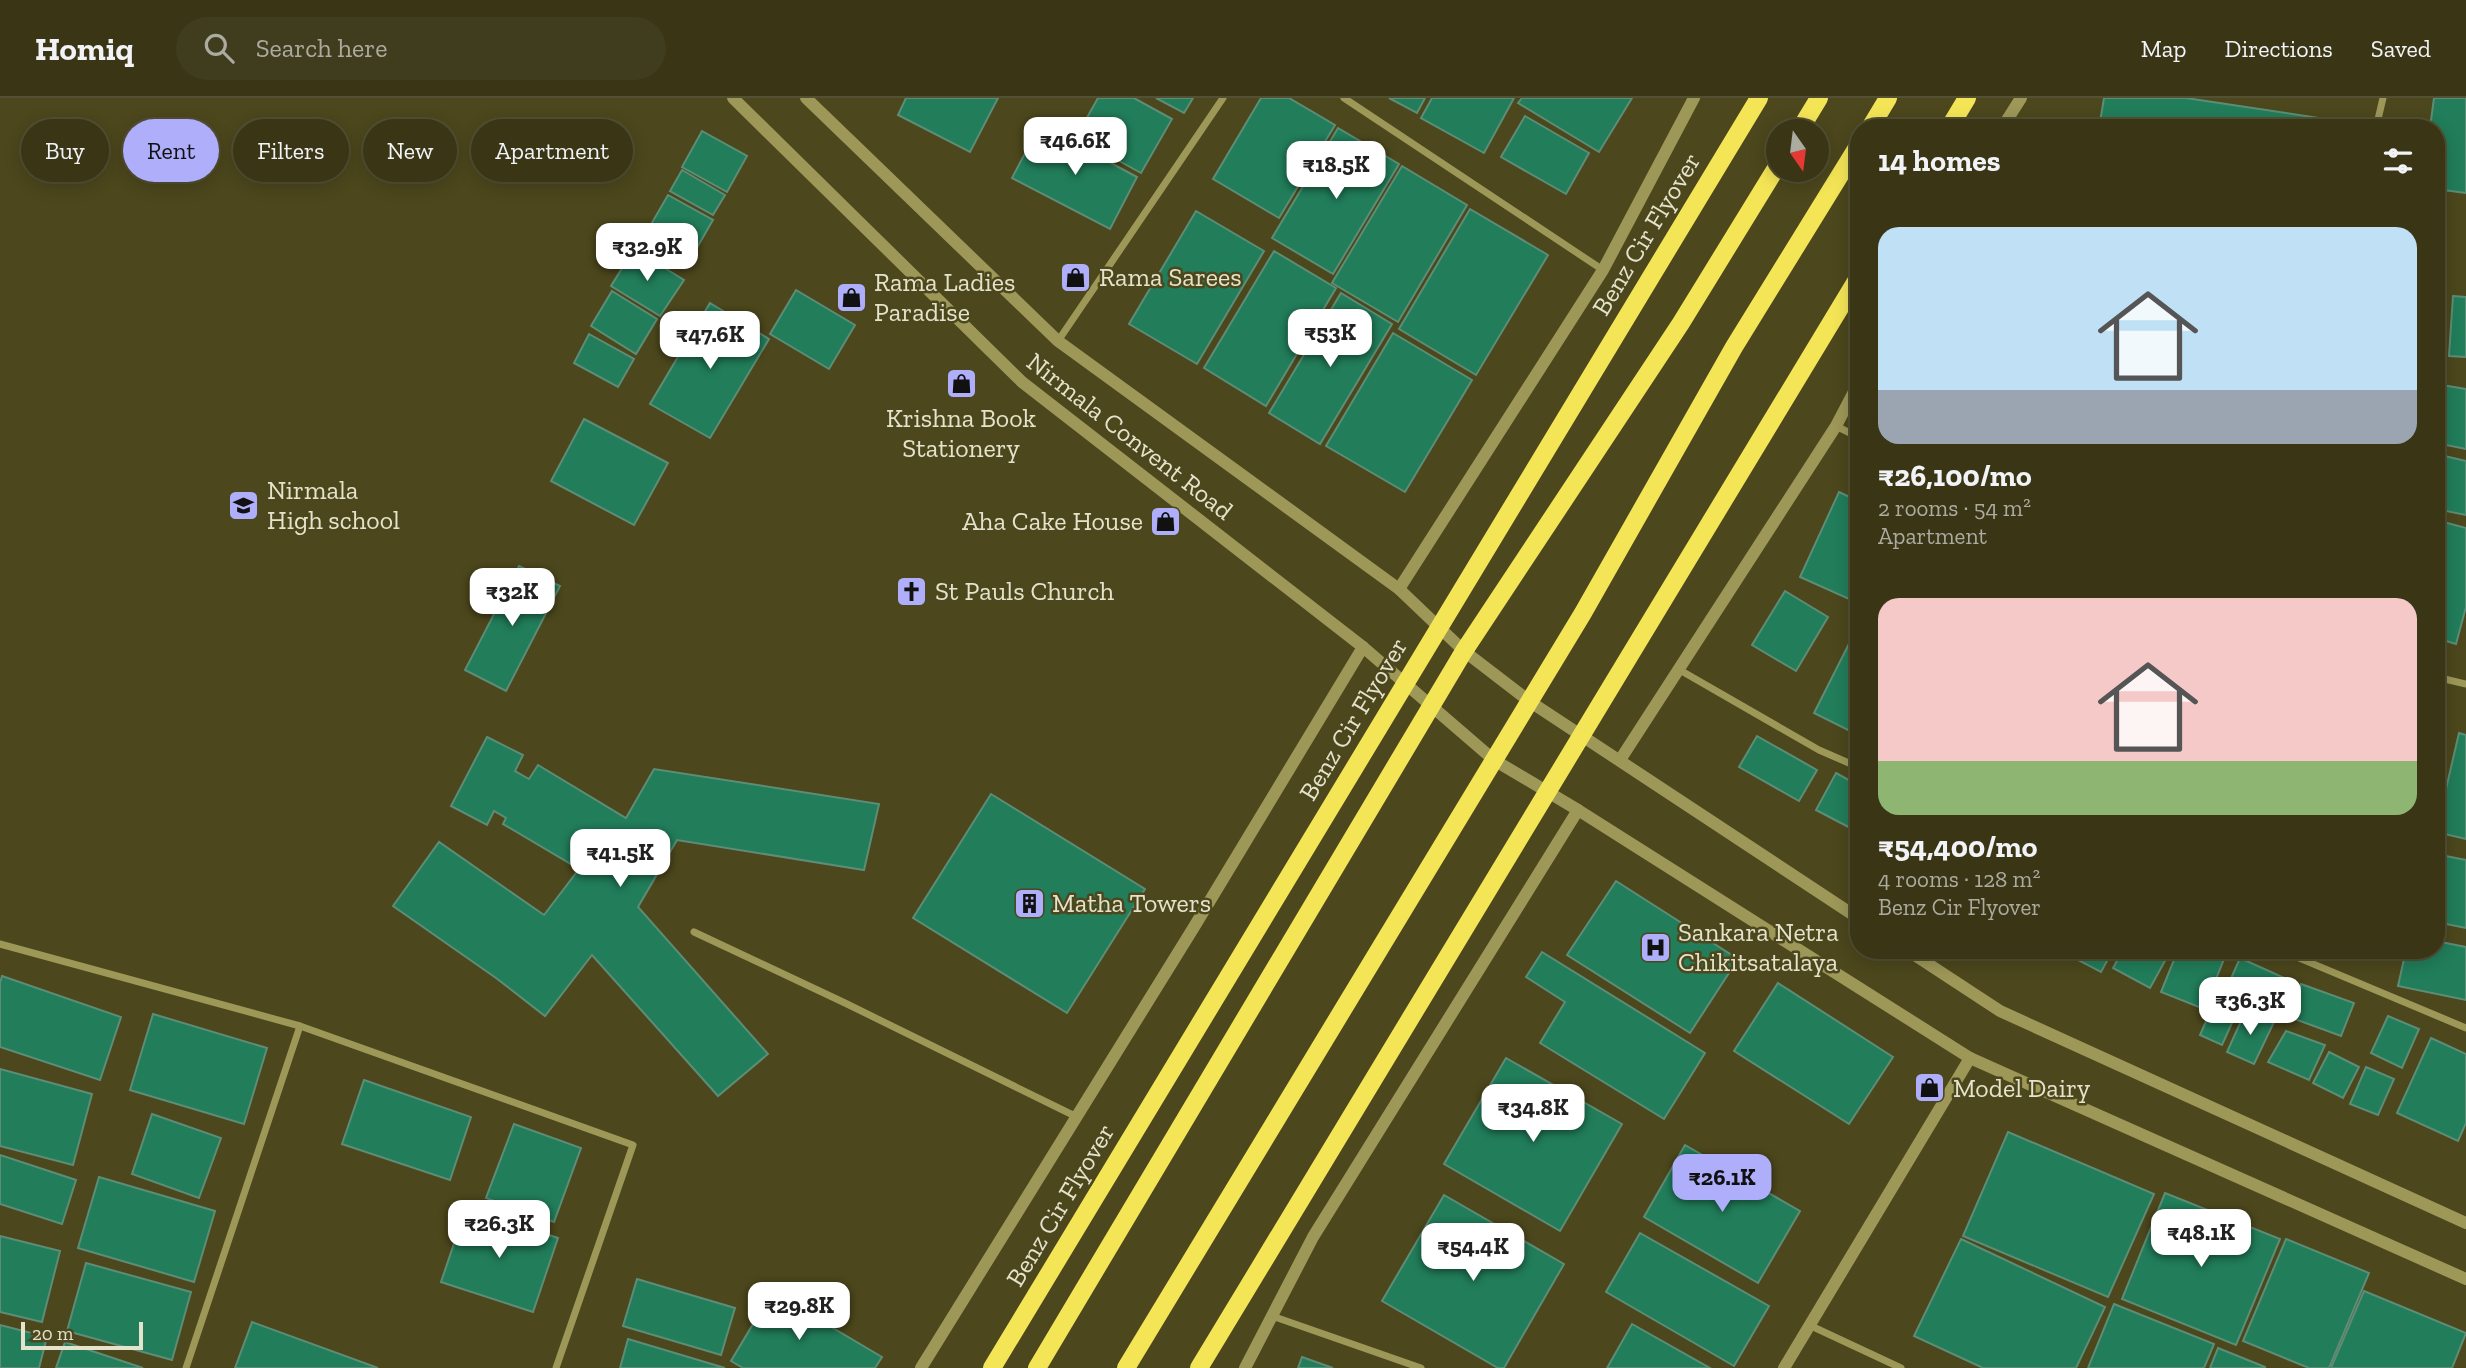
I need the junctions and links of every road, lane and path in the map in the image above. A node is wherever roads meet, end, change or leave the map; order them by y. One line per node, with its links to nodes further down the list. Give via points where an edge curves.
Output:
1 (733, 98): 26 (street, Nirmala Convent Road, via 1022,382)
2 (806, 98): 21 (street, Nirmala Convent Road)
3 (1223, 98): 21 (street)
4 (1344, 98): 19 (street)
5 (1694, 98): 19 (street)
6 (1759, 98): 53 (main road, Benz Cir Flyover, bridge)
7 (1819, 98): 12 (main road)
8 (1888, 98): 13 (main road)
9 (1967, 98): 14 (main road)
10 (2021, 98): 15 (street)
11 (2383, 98): 16 (street)
12 (1806, 119)
13 (1875, 119)
14 (1954, 119)
15 (2008, 119)
16 (2378, 119)
17 (1850, 159): 31 (main road, via 1734,347)
18 (1768, 182): 27 (main road, via 1681,323)
19 (1603, 270): 25 (street)
20 (1850, 291): 56 (main road, bridge)
21 (1058, 341): 25 (street, Nirmala Convent Road)
22 (1850, 399): 23 (street)
23 (1836, 426): 24 (street); 28 (street)
24 (1850, 433)
25 (1399, 589): 27 (street, Nirmala Convent Road)
26 (1363, 647): 32 (street, Nirmala Convent Road); 45 (street)
27 (1464, 651): 31 (street, Nirmala Convent Road); 32 (main road)
28 (1677, 668): 34 (street); 35 (street)
29 (2445, 679): 30 (street)
30 (2466, 684)
31 (1529, 701): 33 (main road); 34 (street, Nirmala Convent Road)
32 (1430, 708): 33 (street, Nirmala Convent Road); 54 (main road)
33 (1494, 760): 36 (street, Nirmala Convent Road); 55 (main road)
34 (1619, 760): 37 (street, Nirmala Convent Road)
35 (1850, 764)
36 (1578, 810): 44 (street, Nirmala Convent Road); 48 (street, via 1312,1237)
37 (1850, 913)
38 (694, 932): 45 (street)
39 (0, 944): 42 (street)
40 (1921, 959): 46 (street, via 2000,1011)
41 (2301, 959): 43 (street)
42 (300, 1026): 50 (street); 51 (street, via 633,1144)
43 (2466, 1028)
44 (1970, 1058): 47 (street, Nirmala Convent Road); 49 (street)
45 (1077, 1117): 52 (street)
46 (2466, 1223)
47 (2466, 1279)
48 (1272, 1315): 57 (street); 58 (street)
49 (1809, 1325): 59 (street); 60 (street)
50 (186, 1368)
51 (556, 1368)
52 (922, 1368)
53 (992, 1368)
54 (1037, 1368)
55 (1126, 1368)
56 (1199, 1368)
57 (1245, 1368)
58 (1421, 1368)
59 (1784, 1368)
60 (1901, 1368)

